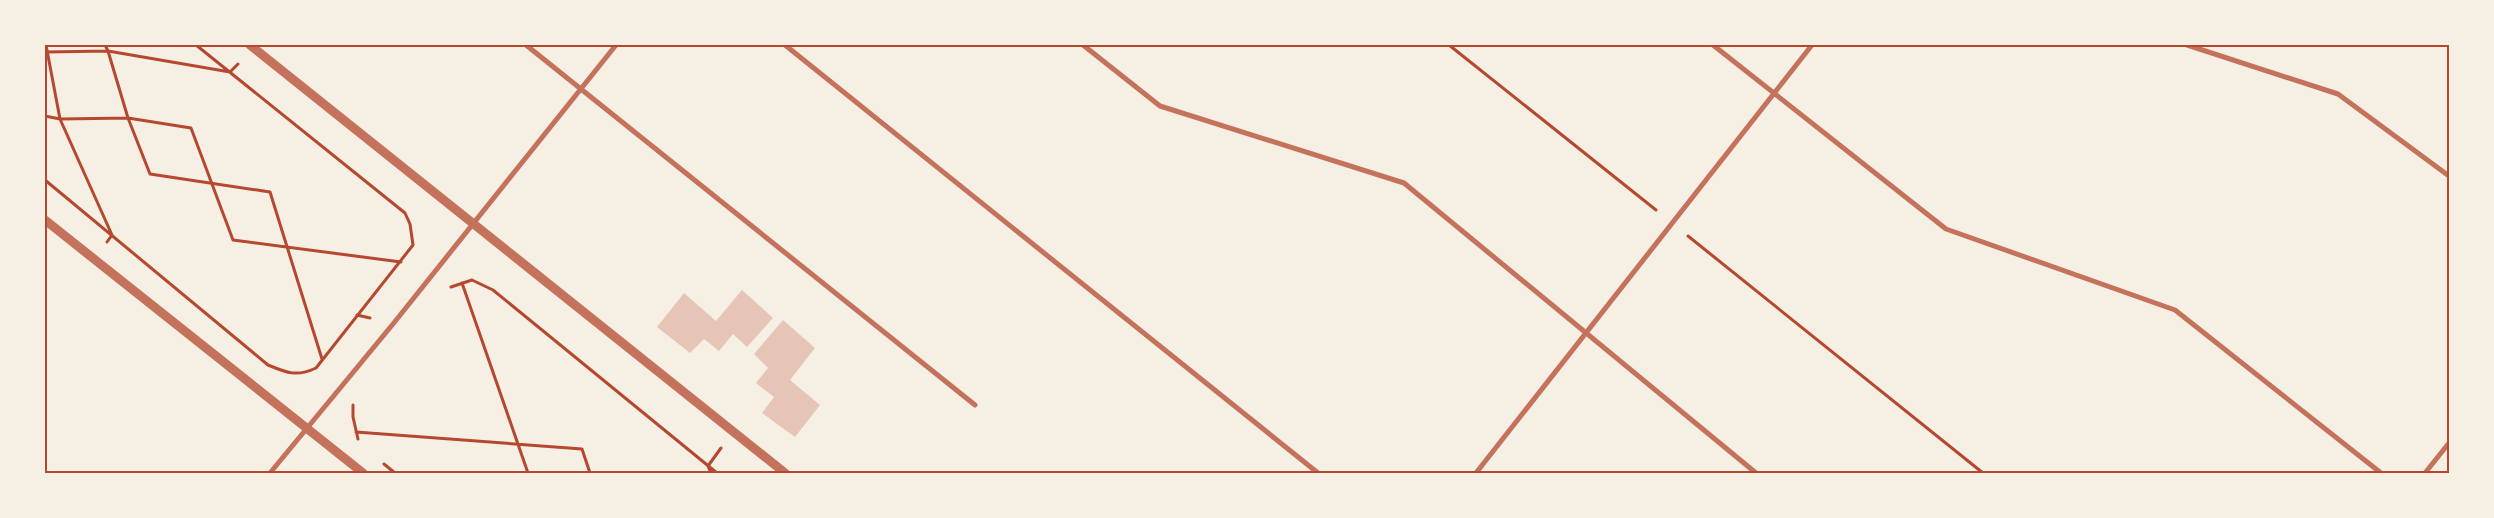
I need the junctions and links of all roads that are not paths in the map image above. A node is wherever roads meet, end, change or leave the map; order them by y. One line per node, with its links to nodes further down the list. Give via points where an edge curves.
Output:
1 (526, 45): 9 (street)
2 (616, 45): 9 (street)
3 (785, 45): 21 (street)
4 (1083, 45): 14 (street, via 1160,106 1404,183)
5 (1713, 45): 10 (street)
6 (1812, 45): 10 (street)
7 (2187, 45): 11 (street, via 2338,94)
8 (252, 46): 13 (street)
9 (582, 89): 13 (street); 15 (street)
10 (1774, 93): 14 (street); 24 (street, via 1946,229 2175,310)
11 (2449, 176)
12 (45, 220): 16 (street)
13 (474, 224): 16 (street); 20 (street)
14 (1586, 333): 22 (street); 23 (street)
15 (975, 405)
16 (308, 429): 18 (street); 19 (street)
17 (2449, 443): 25 (street)
18 (270, 473)
19 (363, 473)
20 (785, 473)
21 (1318, 473)
22 (1476, 473)
23 (1756, 473)
24 (2381, 473)
25 (2425, 473)

